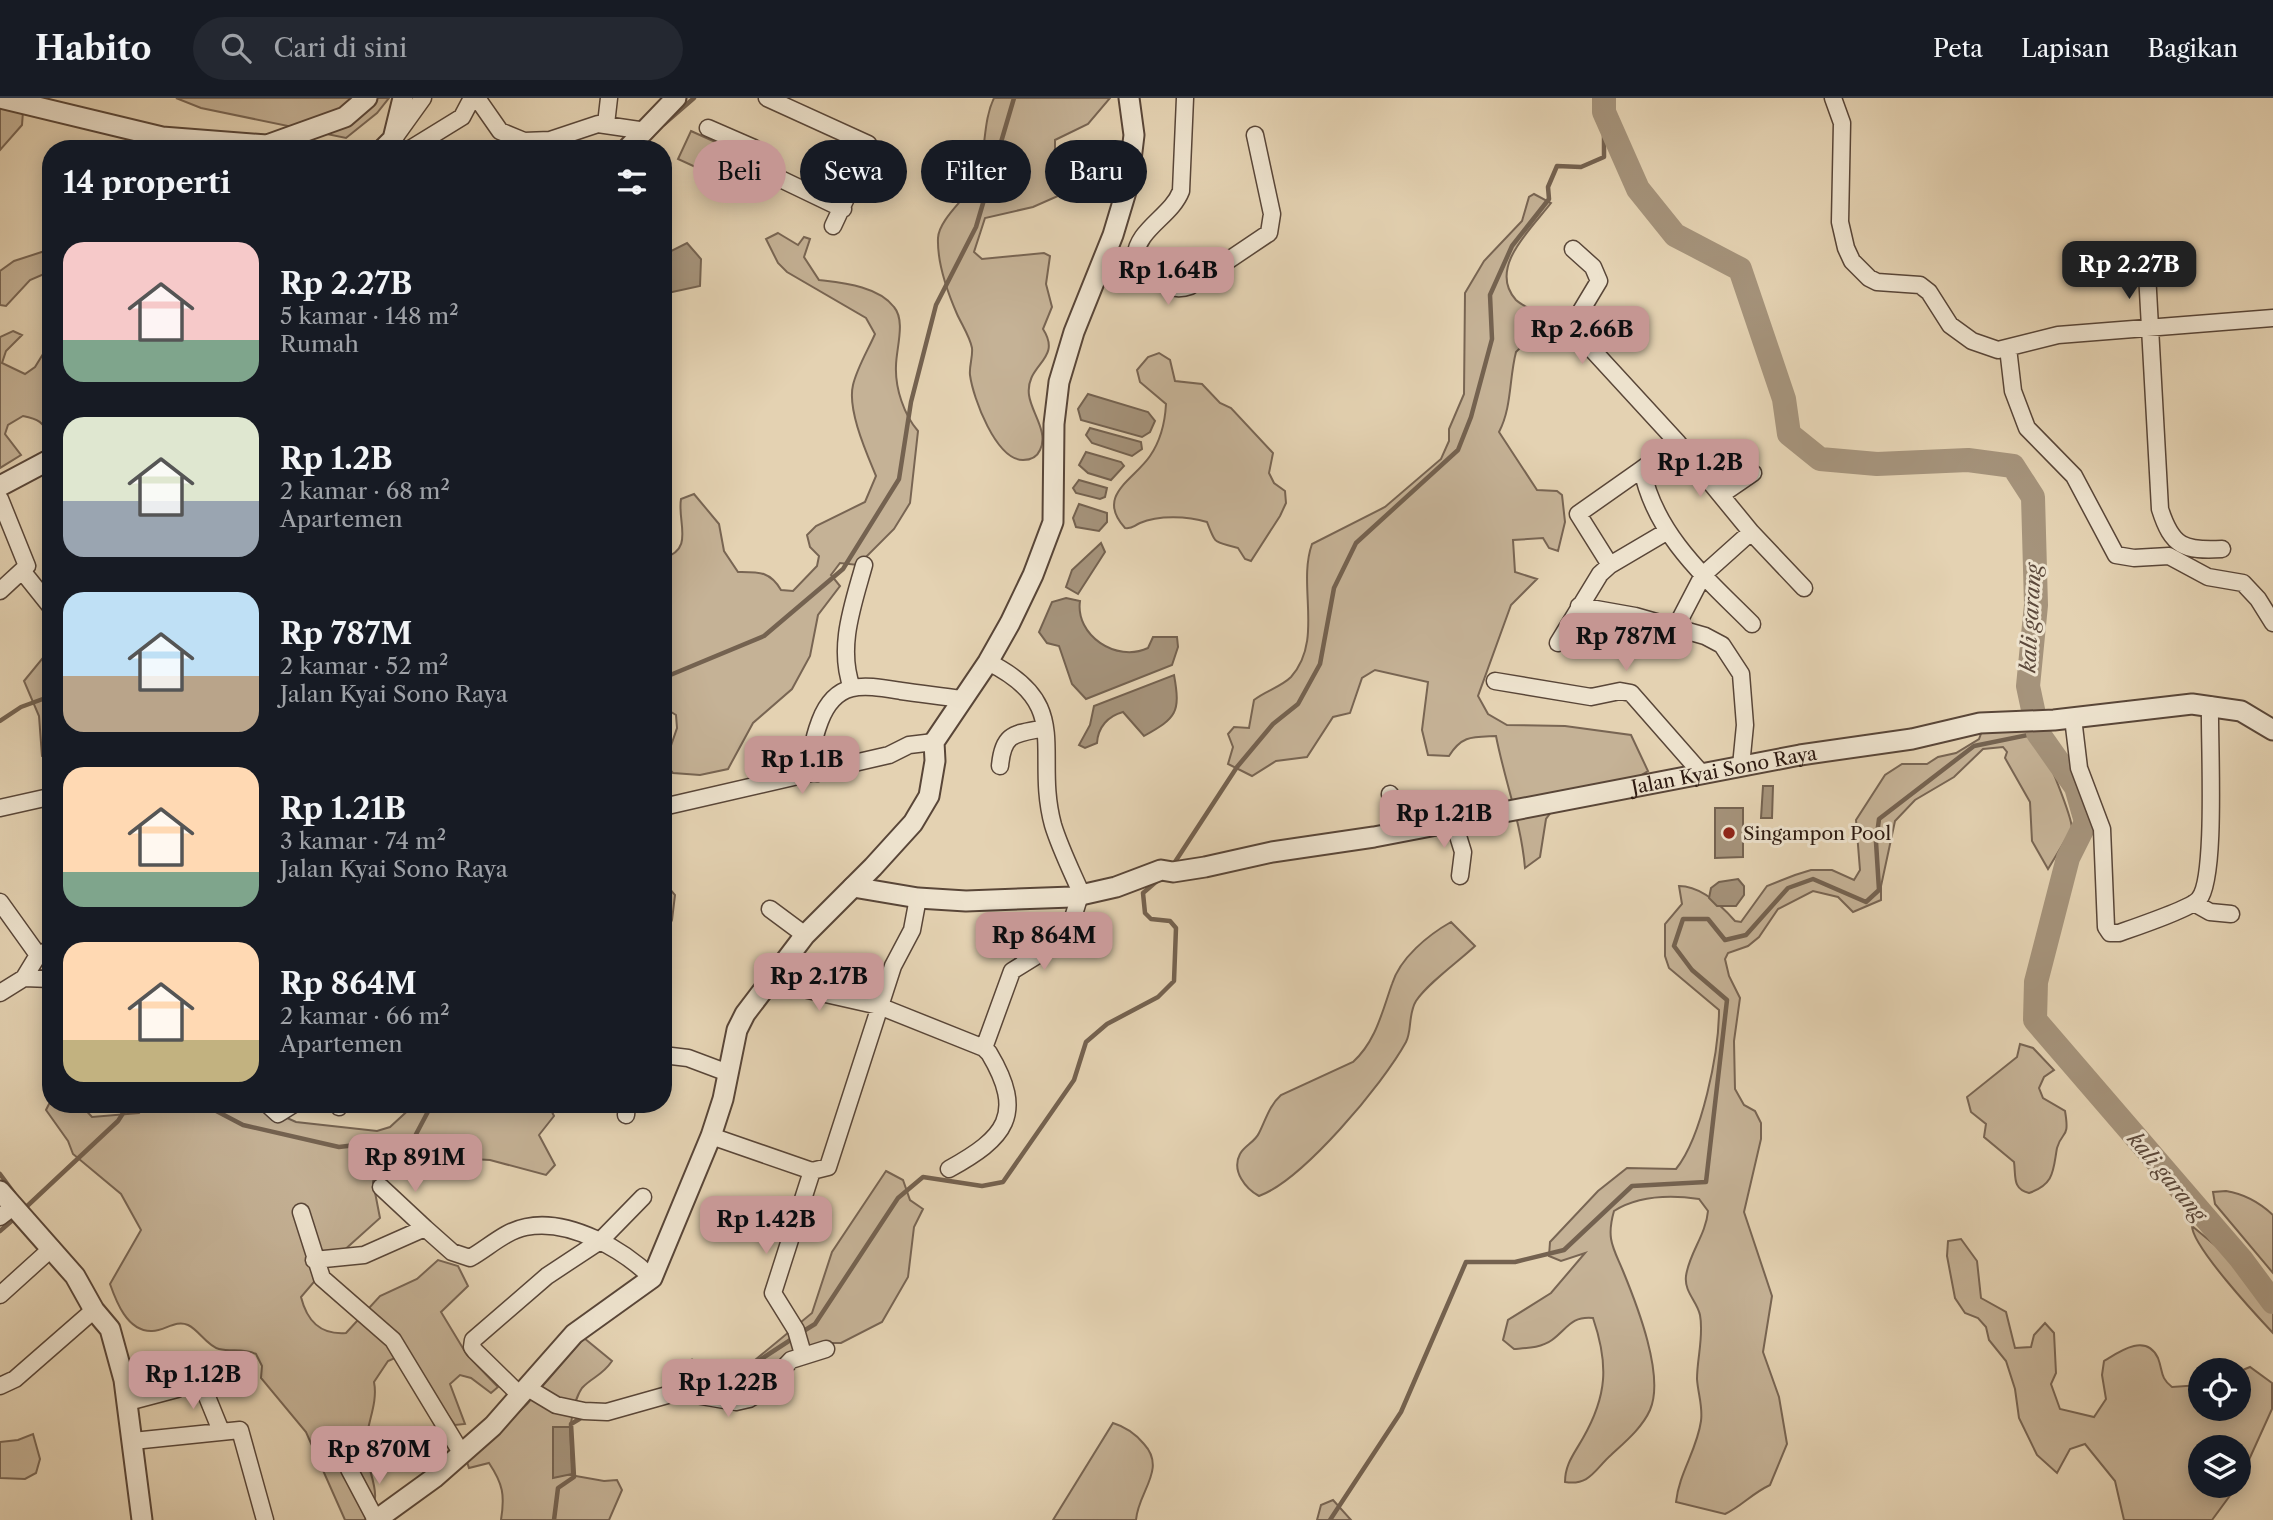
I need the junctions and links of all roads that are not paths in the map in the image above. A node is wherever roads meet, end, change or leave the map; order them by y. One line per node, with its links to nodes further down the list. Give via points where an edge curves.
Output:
1 (0, 98): 16 (street, via 162,137)
2 (368, 98): 17 (street, via 345,117)
3 (403, 98): 18 (street)
4 (423, 98): 19 (street)
5 (474, 98): 20 (street, via 462,117); 21 (street, via 500,131)
6 (609, 98): 12 (street)
7 (677, 98): 14 (street)
8 (767, 98): 24 (street, via 868,144)
9 (1129, 98): 53 (street, via 1134,135 1128,185 1059,382 1053,522 1033,575)
10 (1185, 98): 15 (street, via 1181,191 1135,251 1135,259 1169,289 1190,286 1269,233 1272,214)
11 (1833, 98): 30 (street, via 1842,123 1840,222 1852,261 1877,282 1920,285 1950,325 1972,341)
12 (606, 124): 14 (street); 22 (street)
13 (708, 128): 24 (street, via 754,148 768,173)
14 (646, 131): 23 (street)
15 (1255, 135)
16 (201, 140)
17 (281, 140)
18 (389, 140)
19 (391, 140)
20 (425, 140)
21 (522, 140)
22 (550, 140)
23 (636, 140)
24 (843, 209): 25 (street)
25 (833, 226)
26 (1573, 249): 31 (street, via 1593,267 1599,281 1575,321 1576,332)
27 (2147, 272): 29 (street)
28 (2273, 318): 29 (street)
29 (2149, 328): 30 (street, via 2058,335); 40 (street, via 2157,490 2164,522 2177,543 2200,550)
30 (2008, 348): 49 (street, via 2013,391 2028,428 2074,477 2116,555 2169,556 2208,577 2243,583)
31 (1678, 443): 33 (street); 36 (street)
32 (42, 464): 35 (street)
33 (1642, 469): 38 (street, via 1647,496); 42 (street, via 1577,514)
34 (1753, 473): 36 (street)
35 (0, 486)
36 (1721, 495): 39 (street)
37 (0, 499): 43 (street, via 26,560)
38 (1666, 532): 42 (street); 44 (street)
39 (1751, 532): 44 (street); 45 (street)
40 (2222, 549)
41 (863, 565): 55 (street, via 845,644)
42 (1610, 565): 48 (street)
43 (23, 572): 46 (street); 47 (street)
44 (1703, 575): 50 (street); 51 (street)
45 (1804, 588)
46 (0, 591)
47 (42, 596)
48 (1579, 606): 51 (street); 52 (street)
49 (2273, 623)
50 (1752, 624)
51 (1676, 628): 63 (street, via 1722,645 1741,674 1745,725)
52 (1558, 643)
53 (988, 662): 56 (street); 59 (street, via 1027,686 1039,701)
54 (1495, 681): 65 (street, via 1591,697 1631,693)
55 (852, 688): 56 (street, via 867,685); 64 (street, via 828,704 812,739)
56 (961, 699): 61 (street)
57 (2210, 705): 58 (street, Jalan Kyai Sono Raya); 60 (street, Jalan Kyai Sono Raya, via 2241,711); 77 (street, via 2208,848 2203,892)
58 (2073, 718): 63 (street, Jalan Kyai Sono Raya, via 1965,726 1913,739); 77 (street, via 2078,768 2102,829 2107,930 2119,933)
59 (1045, 728): 62 (street, via 1012,735 1003,745); 74 (street, via 1053,823)
60 (2273, 730)
61 (934, 742): 64 (street, via 920,742 889,755); 73 (street, via 932,783 920,812)
62 (1000, 766)
63 (1741, 766): 65 (street, Jalan Kyai Sono Raya)
64 (817, 773): 68 (street)
65 (1703, 775): 70 (street, Jalan Kyai Sono Raya)
66 (1390, 794): 71 (street)
67 (42, 799): 69 (street)
68 (672, 805)
69 (0, 808)
70 (1454, 822): 71 (street, Jalan Kyai Sono Raya); 72 (street, via 1462,843)
71 (1396, 833): 74 (street, Jalan Kyai Sono Raya, via 1167,871)
72 (1460, 876)
73 (853, 887): 75 (street, Jalan Kyai Sono Raya); 80 (street)
74 (1081, 895): 75 (street, Jalan Kyai Sono Raya, via 997,902); 88 (street, via 1068,937 1012,971)
75 (918, 898): 87 (street, via 912,930)
76 (0, 902): 81 (street)
77 (2194, 903): 79 (street, via 2210,912)
78 (770, 909): 80 (street)
79 (2231, 914)
80 (804, 935): 83 (street)
81 (42, 950)
82 (42, 955): 84 (street)
83 (776, 974): 87 (street, via 808,990); 90 (street, via 737,1030)
84 (24, 978): 85 (street); 86 (street)
85 (42, 979)
86 (0, 993)
87 (879, 1006): 88 (street); 93 (street, via 830,1163 823,1170)
88 (984, 1048): 92 (street, via 1006,1094 1005,1123 989,1145)
89 (672, 1056): 90 (street)
90 (728, 1073): 91 (street)
91 (711, 1136): 93 (street); 103 (street)
92 (949, 1169)
93 (812, 1171): 106 (street, via 773,1293)
94 (381, 1186): 99 (street)
95 (0, 1191): 98 (street)
96 (643, 1197): 100 (street)
97 (302, 1212): 102 (street)
98 (13, 1213): 101 (street)
99 (425, 1228): 100 (street, via 452,1252 470,1258 527,1226 552,1226); 102 (street, via 364,1255)
100 (600, 1241): 103 (street, via 632,1257); 111 (street, via 547,1276 473,1340 475,1351)
101 (52, 1248): 104 (street); 105 (street, via 75,1276)
102 (314, 1260): 115 (street, via 327,1285 393,1340)
103 (652, 1279): 111 (street, via 574,1334)
104 (0, 1295)
105 (93, 1310): 110 (street, via 15,1379); 112 (street, via 110,1329)
106 (800, 1342): 107 (street); 111 (street, via 761,1392 736,1402 678,1392 607,1412 584,1411)
107 (826, 1349)
108 (219, 1364): 109 (street)
109 (199, 1377): 112 (street, via 159,1395); 113 (street)
110 (0, 1386)
111 (523, 1391): 115 (street)
112 (128, 1402): 114 (street)
113 (220, 1431): 114 (street); 118 (street, via 241,1432)
114 (133, 1441): 117 (street)
115 (462, 1454): 119 (street)
116 (349, 1469): 119 (street)
117 (142, 1520)
118 (265, 1520)
119 (376, 1520)

